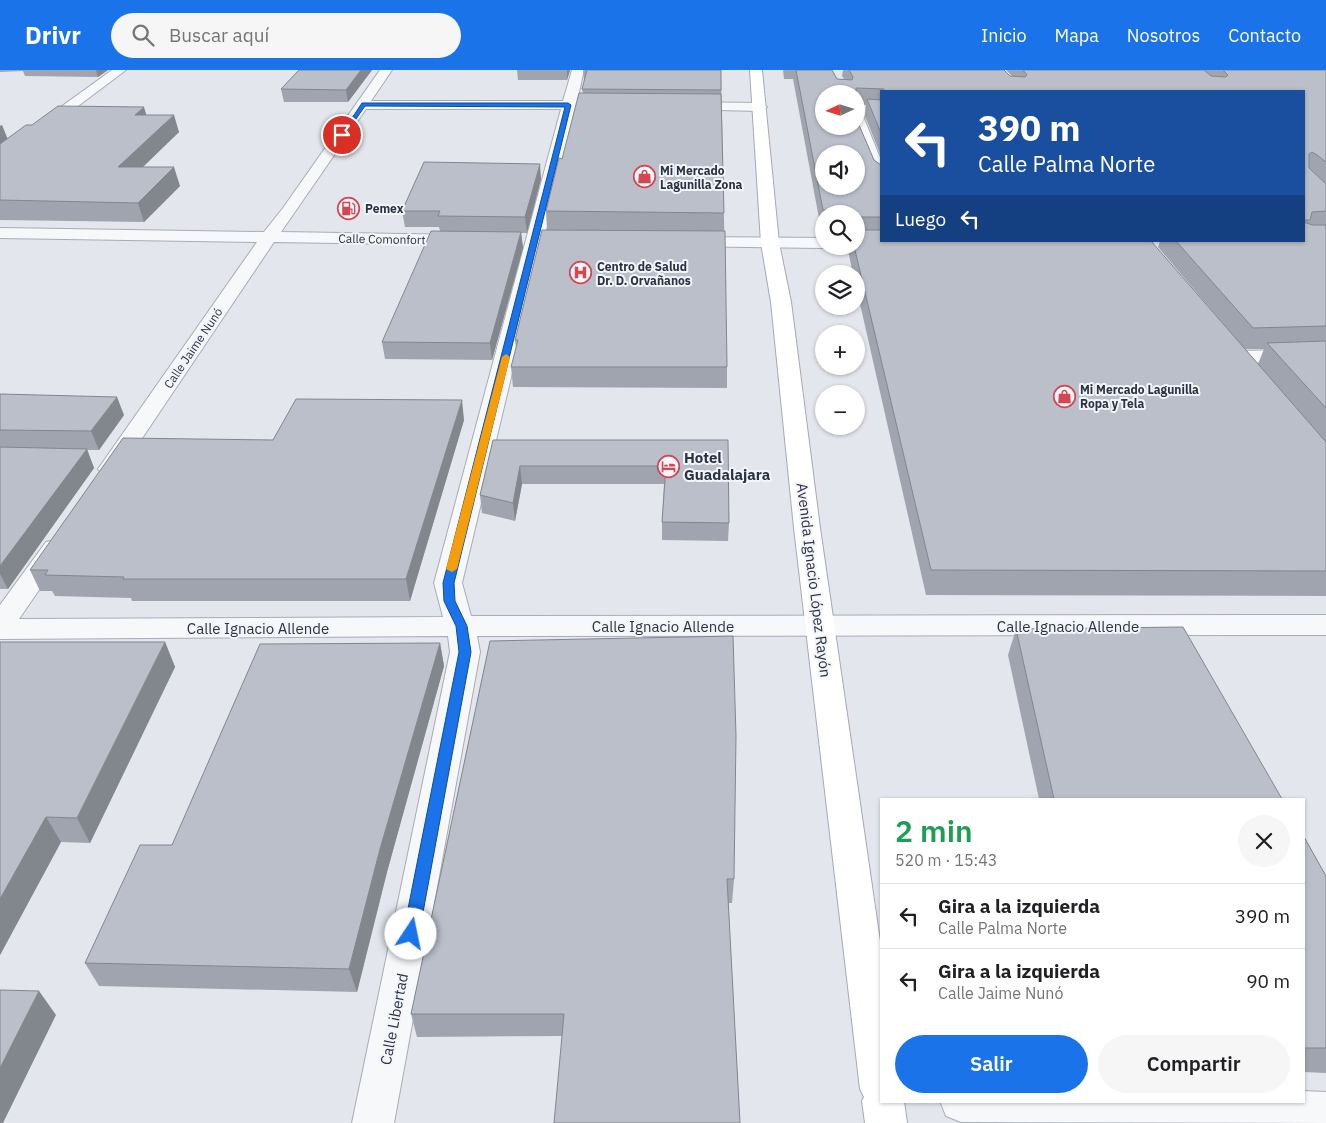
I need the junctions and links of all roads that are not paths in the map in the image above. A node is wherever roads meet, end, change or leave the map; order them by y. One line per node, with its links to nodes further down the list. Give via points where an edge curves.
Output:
1 (120, 70): 11 (street)
2 (386, 70): 5 (street, Calle Jaime Nunó)
3 (578, 70): 6 (street, Calle Libertad)
4 (756, 70): 9 (main road, Avenida Ignacio López Rayón)
5 (364, 105): 6 (street); 14 (street, Calle Jaime Nunó)
6 (568, 105): 7 (street); 25 (street, Calle Libertad, via 448,583 450,601)
7 (598, 105)
8 (666, 106): 9 (street)
9 (760, 107): 17 (main road, Avenida Ignacio López Rayón)
10 (865, 130): 12 (street)
11 (0, 158)
12 (880, 175)
13 (0, 233): 14 (street, Calle Comonfort)
14 (268, 238): 15 (street, Calle Comonfort); 21 (street, Calle Jaime Nunó, via 106,458)
15 (478, 240)
16 (674, 242): 17 (street)
17 (770, 242): 18 (street); 26 (main road, Avenida Ignacio López Rayón, via 781,302)
18 (815, 243)
19 (1326, 355): 20 (street, via 1234,350)
20 (1258, 379)
21 (100, 482)
22 (67, 530): 23 (street)
23 (0, 625)
24 (1326, 625): 27 (street, Calle Ignacio Allende)
25 (462, 626): 26 (street, Calle Ignacio Allende); 28 (street, Calle Ignacio Allende); 34 (street, Calle Libertad, via 465,652)
26 (820, 626): 27 (street, Calle Ignacio Allende); 30 (main road, Avenida Ignacio López Rayón)
27 (1182, 626): 29 (street)
28 (0, 630)
29 (1196, 652)
30 (880, 1081)
31 (883, 1103): 35 (main road)
32 (1022, 1103): 33 (street)
33 (1326, 1113)
34 (373, 1123)
35 (886, 1123)

